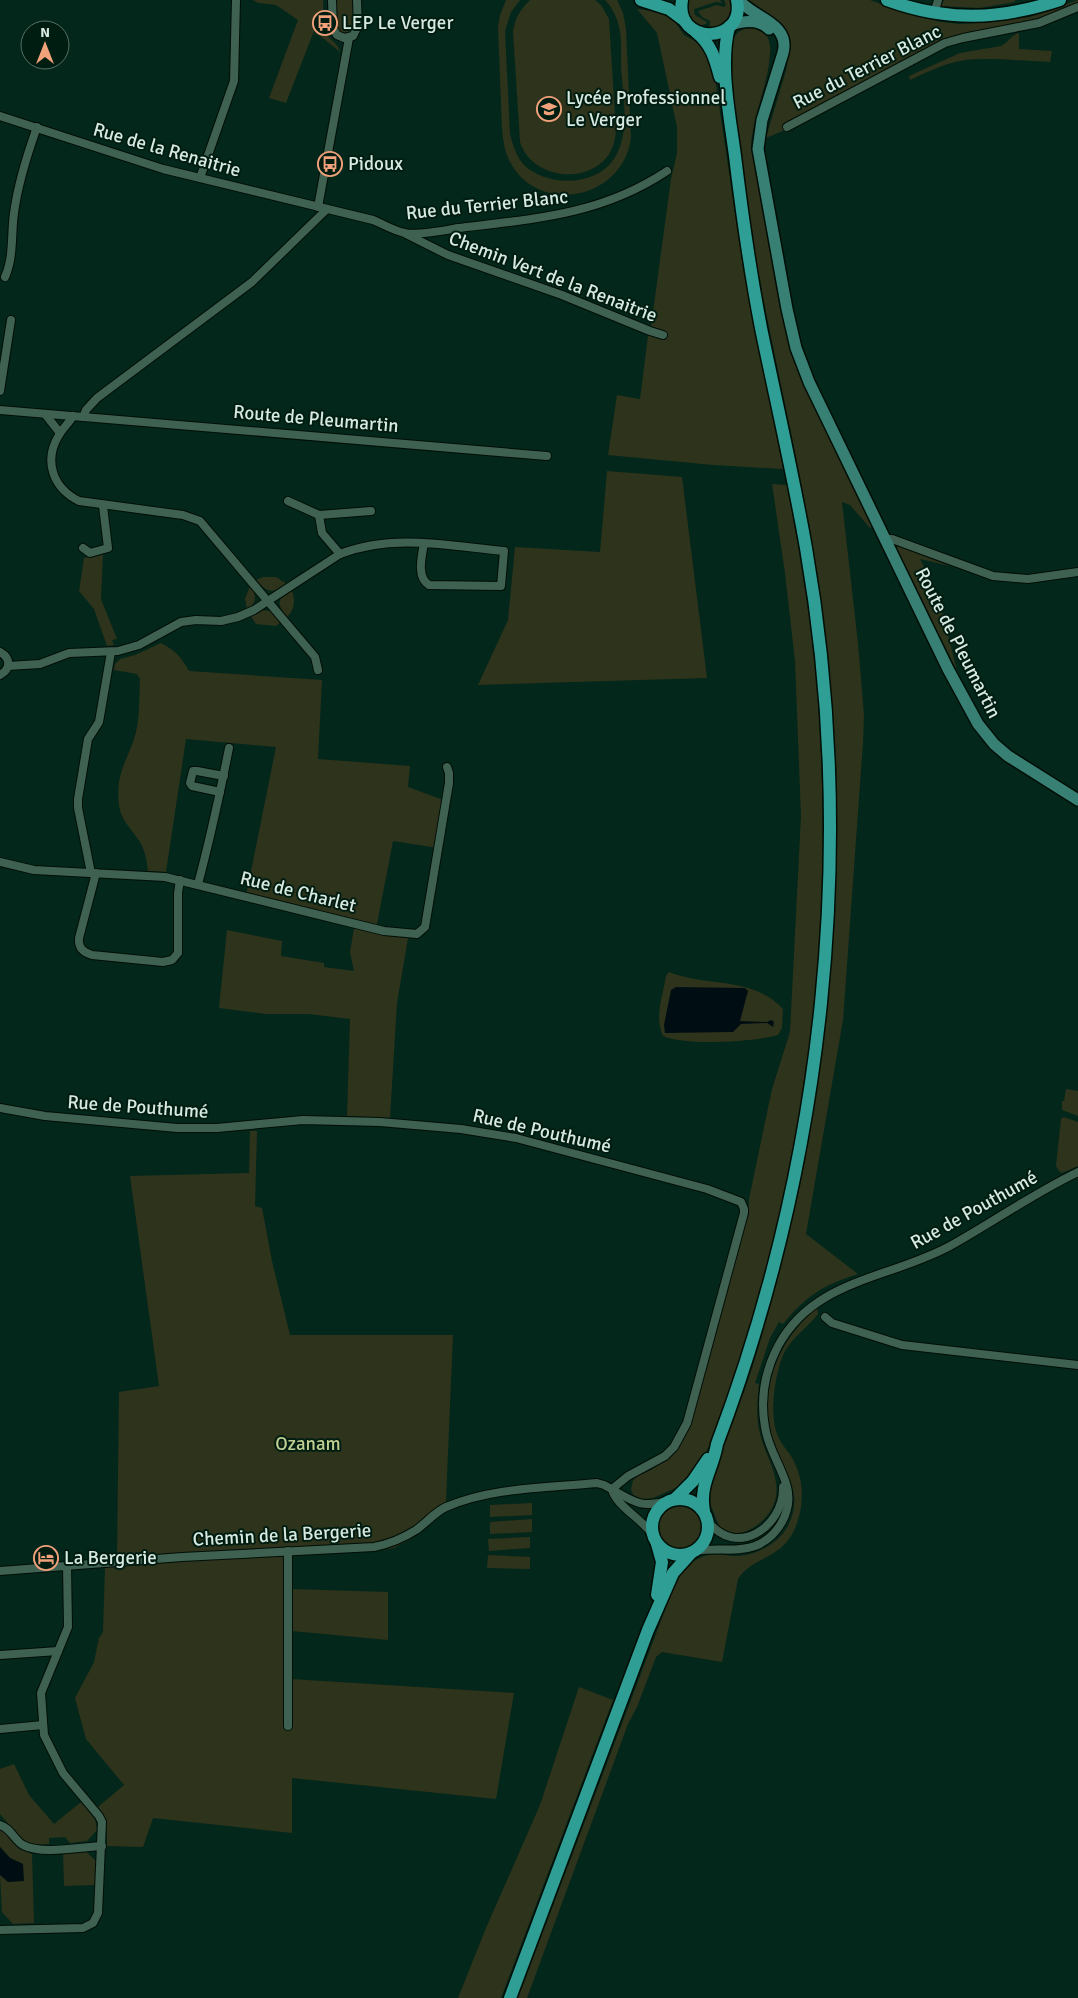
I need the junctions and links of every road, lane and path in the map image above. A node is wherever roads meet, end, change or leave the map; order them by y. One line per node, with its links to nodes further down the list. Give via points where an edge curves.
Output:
1 (236, 0): 22 (street, via 234,81)
2 (332, 0): 15 (street, via 334,32)
3 (357, 0): 15 (street, via 358,30)
4 (641, 0): 12 (main road, via 669,9)
5 (682, 0): 12 (main road)
6 (738, 0): 13 (main road, via 737,14); 16 (main road, via 748,10 770,21 780,34 784,49)
7 (887, 0): 11 (main road)
8 (938, 0): 11 (street)
9 (1060, 0): 11 (main road, via 993,16)
10 (1078, 7): 20 (street, Rue du Terrier Blanc, via 1039,24 945,43)
11 (934, 14)
12 (685, 21): 14 (main road)
13 (730, 26): 14 (main road, via 715,34); 16 (main road, via 753,22 766,26 777,44); 18 (main road, via 725,54)
14 (696, 31): 18 (main road, via 708,43 715,58)
15 (349, 38): 23 (street)
16 (777, 70): 40 (main road, Route de Pleumartin, via 758,142 786,309 809,382)
17 (0, 116): 19 (street, Rue de la Renaitrie)
18 (730, 121): 64 (main road, via 754,285 814,603 826,721 830,834 823,981 814,1067 801,1144 768,1290)
19 (36, 127): 22 (street, Rue de la Renaitrie); 26 (street, via 21,173 10,266)
20 (787, 127)
21 (667, 171): 25 (street, Rue du Terrier Blanc, via 632,191 579,211)
22 (200, 178): 23 (street, Rue de la Renaitrie)
23 (318, 207): 24 (street, Rue de la Renaitrie)
24 (328, 209): 25 (street, Rue du Terrier Blanc, via 373,220); 33 (street, via 252,282 97,398)
25 (406, 234): 28 (street, Chemin Vert de la Renaitrie, via 448,255)
26 (4, 277)
27 (11, 320): 29 (street)
28 (663, 335)
29 (0, 391)
30 (0, 410): 31 (street, Route de Pleumartin)
31 (45, 414): 32 (street, Route de Pleumartin); 34 (street)
32 (73, 416): 33 (street, Route de Pleumartin); 34 (street)
33 (83, 416): 35 (street, Route de Pleumartin)
34 (60, 433): 37 (street, via 51,459 52,472 59,487 79,501)
35 (547, 456)
36 (288, 502): 39 (street)
37 (103, 506): 42 (street, via 108,548 90,553); 45 (street, via 183,515 200,521)
38 (370, 511): 39 (street)
39 (319, 515): 43 (street, via 322,533)
40 (885, 539): 44 (street, via 1004,578 1042,578); 55 (main road, Route de Pleumartin, via 956,685 985,734 1008,756)
41 (424, 543): 41 (street, via 504,551 501,586 429,585 421,575); 43 (street, via 380,543)
42 (83, 548)
43 (340, 554): 45 (street)
44 (1078, 572)
45 (268, 600): 47 (street, via 238,617 181,622 139,646); 49 (street, via 315,657)
46 (0, 652): 48 (street, via 7,657)
47 (110, 652): 48 (street, via 69,653 40,664); 57 (street, via 98,722 88,739 78,799)
48 (8, 666): 50 (street)
49 (318, 670)
50 (0, 675)
51 (229, 748): 53 (street)
52 (447, 767): 59 (street, Rue de Charlet, via 449,783 425,927 420,933 384,931)
53 (224, 776): 54 (street); 54 (street, via 197,770 191,774 192,786)
54 (220, 792): 59 (street)
55 (1078, 800)
56 (0, 862): 57 (street, Rue de Charlet, via 34,870)
57 (93, 873): 58 (street, Rue de Charlet); 58 (street, via 79,938 82,950 92,955 163,962 172,960 178,953)
58 (180, 880): 59 (street, Rue de Charlet)
59 (198, 884)
60 (0, 1108): 66 (street, Rue de Pouthumé, via 45,1116 177,1128 217,1128 303,1120 461,1129 516,1138 737,1200 743,1205 744,1212 687,1423 665,1456 628,1476)
61 (1078, 1172): 65 (street, Rue de Pouthumé, via 949,1247 836,1290 798,1318 774,1355 764,1389 765,1428)
62 (825, 1317): 63 (street, via 832,1323 902,1345)
63 (1078, 1365)
64 (718, 1444): 67 (main road, via 693,1481); 68 (main road, via 703,1488)
65 (782, 1477): 68 (street, Rue de Pouthumé, via 780,1508 760,1531 732,1538 718,1532); 71 (street, Rue de Pouthumé, via 787,1488 787,1505 780,1525 770,1536 745,1549 712,1548)
66 (612, 1489): 67 (street, Chemin de la Bergerie, via 644,1505); 69 (street, via 617,1500 645,1524); 70 (street, Chemin de la Bergerie, via 597,1483 504,1492 445,1507 394,1542 366,1548)
67 (671, 1500): 68 (main road, via 693,1501); 69 (main road, via 655,1514 652,1524)
68 (706, 1516): 71 (main road, via 709,1530 706,1540)
69 (655, 1538): 71 (main road, via 662,1549 671,1553); 74 (main road, via 662,1560)
70 (288, 1551): 72 (street, Chemin de la Bergerie); 78 (street)
71 (693, 1552): 74 (main road, via 673,1573)
72 (66, 1565): 73 (street, Chemin de la Bergerie); 75 (street, via 68,1627)
73 (0, 1570)
74 (648, 1630): 83 (main road)
75 (58, 1651): 76 (street); 77 (street, via 41,1694)
76 (0, 1654)
77 (42, 1725): 79 (street); 81 (street, via 63,1773 99,1816 103,1828)
78 (288, 1726)
79 (0, 1729)
80 (0, 1825): 81 (street, via 33,1850)
81 (102, 1846): 82 (street, via 98,1913 93,1923 83,1928)
82 (0, 1930)
83 (510, 1998)

